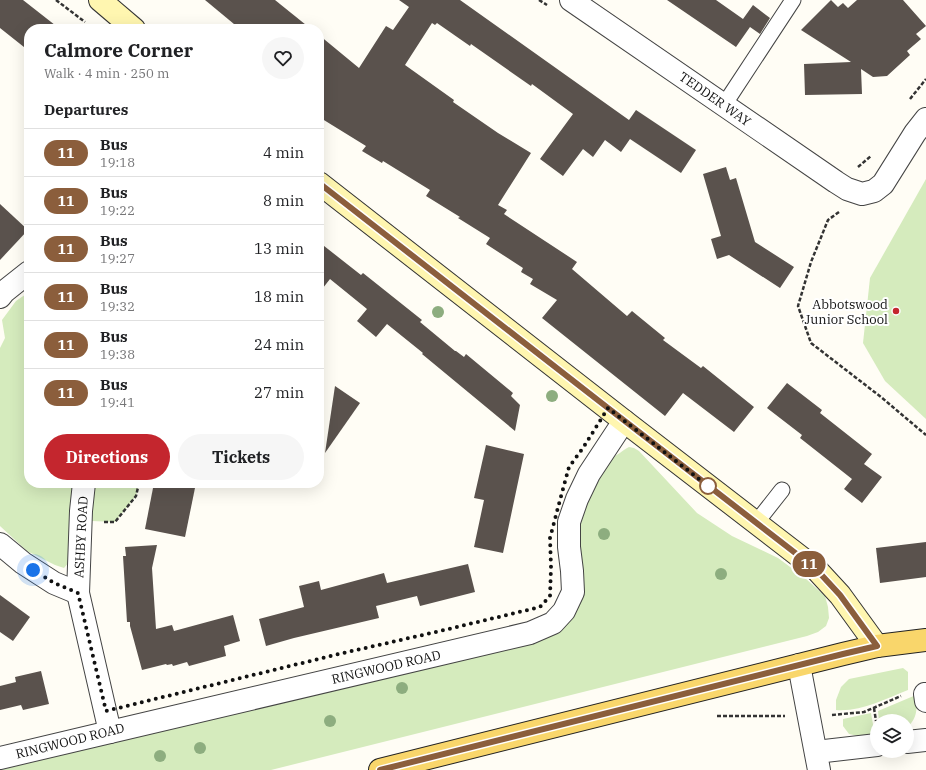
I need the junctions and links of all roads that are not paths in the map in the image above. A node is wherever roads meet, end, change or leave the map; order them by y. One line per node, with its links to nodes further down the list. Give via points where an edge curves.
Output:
1 (100, 0): 4 (street)
2 (571, 0): 5 (street, TEDDER WAY)
3 (793, 0): 5 (lane)
4 (128, 24)
5 (724, 105): 6 (street, TEDDER WAY, via 836,182 862,194 883,184)
6 (926, 119)
7 (324, 187): 10 (street)
8 (24, 276): 9 (street)
9 (1, 293)
10 (624, 421): 13 (street); 19 (street, RINGWOOD ROAD, via 589,474 571,516 569,548 573,592 564,610 553,623 530,633)
11 (83, 488): 15 (street, ASHBY ROAD)
12 (782, 490): 13 (lane)
13 (756, 523): 17 (street, via 816,569 840,595)
14 (0, 544): 15 (street, via 54,583)
15 (78, 593): 19 (street, ASHBY ROAD)
16 (926, 640): 17 (main road)
17 (877, 646): 18 (main road)
18 (799, 665): 24 (street); 25 (main road)
19 (110, 732): 23 (street, RINGWOOD ROAD)
20 (926, 740): 21 (street)
21 (914, 741)
22 (870, 747): 24 (street)
23 (0, 758)
24 (817, 761)
25 (380, 770)

